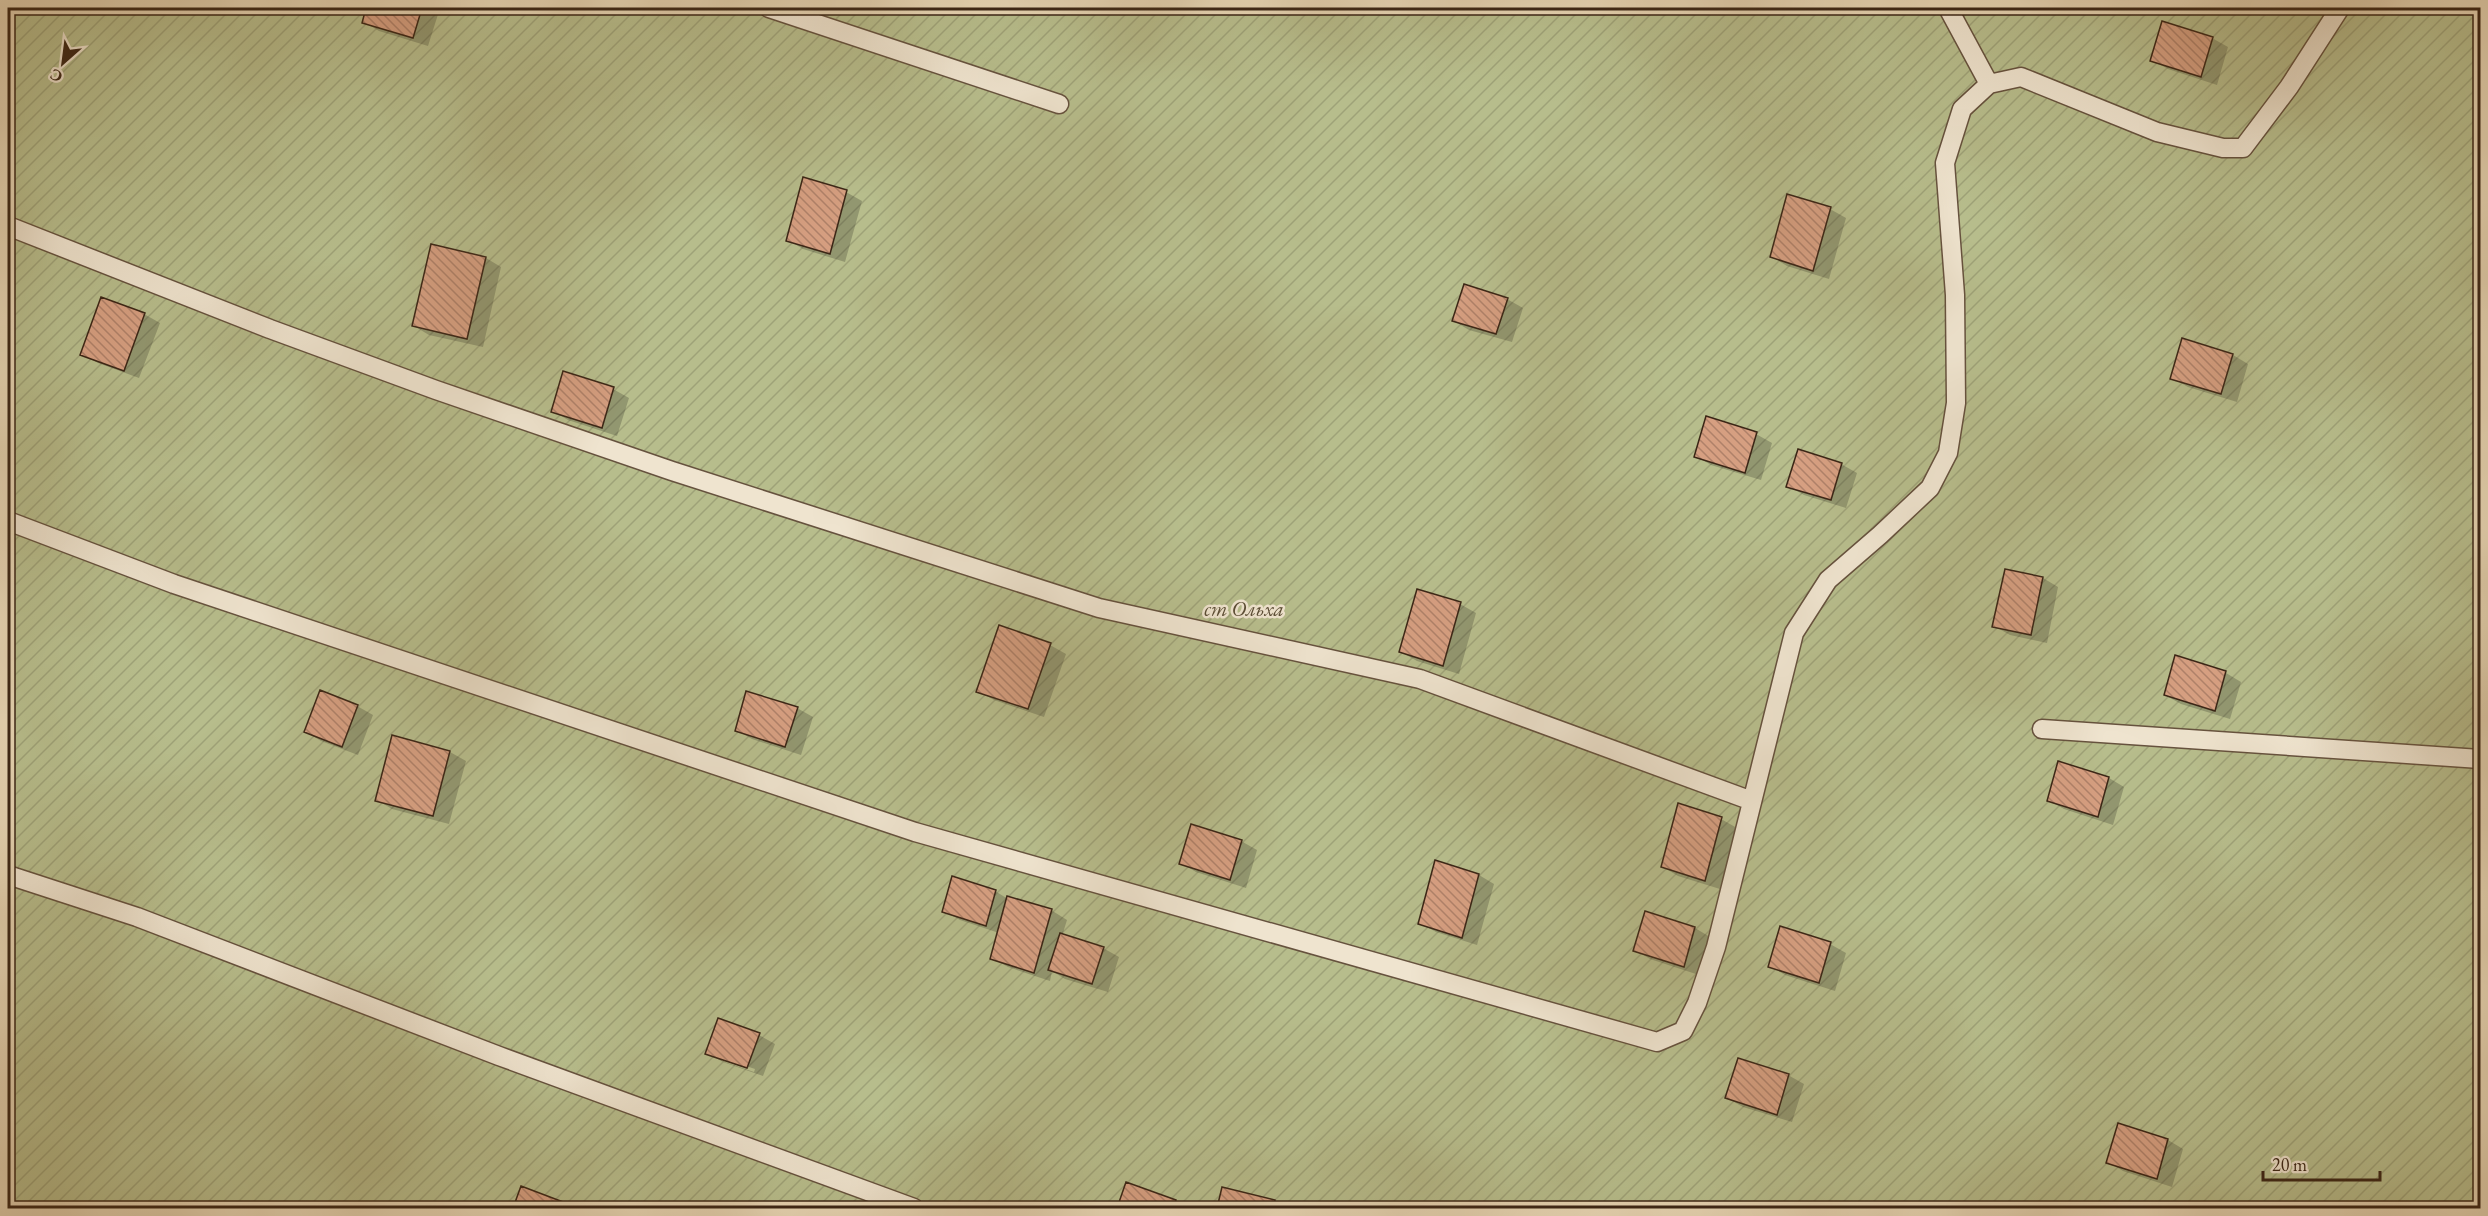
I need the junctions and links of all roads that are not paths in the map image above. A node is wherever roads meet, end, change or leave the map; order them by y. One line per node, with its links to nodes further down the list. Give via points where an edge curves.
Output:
1 (768, 8): 5 (lane)
2 (1948, 8): 4 (lane)
3 (2340, 8): 4 (lane, via 2289,87 2243,148 2223,148 2157,132 2021,77)
4 (1989, 84): 10 (lane, via 1962,109 1945,163 1955,295 1956,403 1948,453 1930,488 1828,580 1794,633)
5 (1059, 104)
6 (8, 226): 10 (lane, via 270,329 672,471 1099,608 1420,679)
7 (8, 521): 10 (lane, via 174,584 915,832 1657,1042 1683,1031 1698,1002 1716,947)
8 (2042, 729): 9 (lane)
9 (2481, 759)
10 (1752, 801)
11 (8, 875): 12 (lane, via 137,917)
12 (914, 1209)

